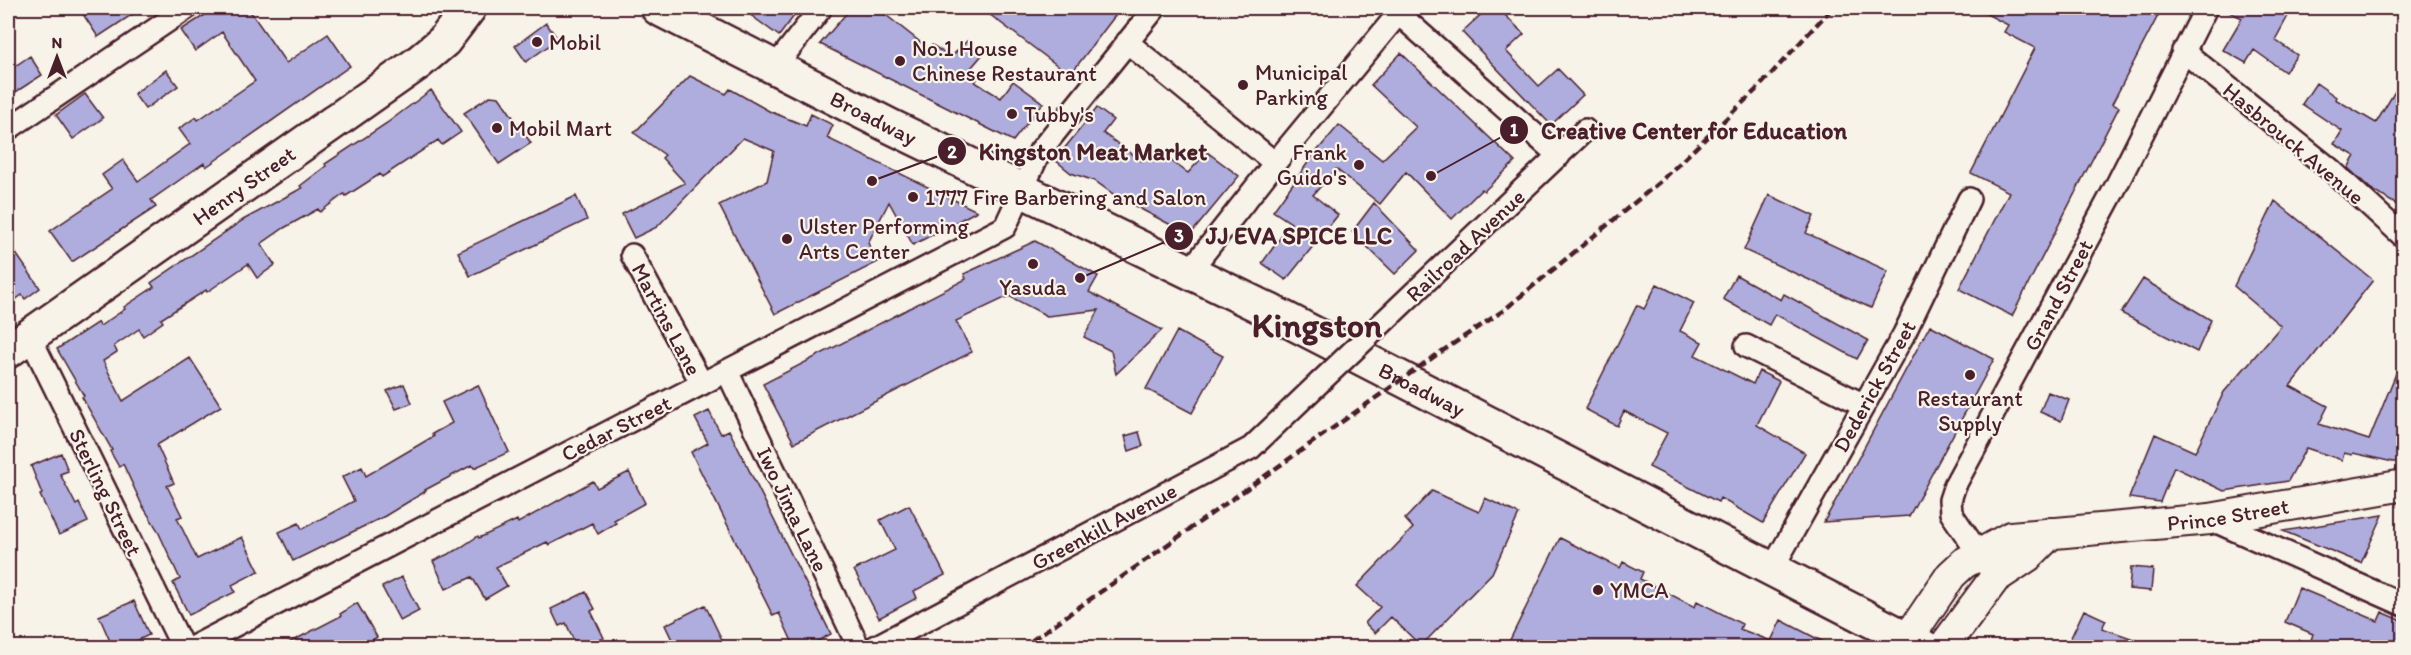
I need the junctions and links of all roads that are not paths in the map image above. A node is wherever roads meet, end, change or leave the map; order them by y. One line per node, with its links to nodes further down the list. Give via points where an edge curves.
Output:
1 (187, 8): 11 (street)
2 (469, 8): 20 (main road, Henry Street, via 444,41 418,63)
3 (658, 8): 10 (main road, Broadway)
4 (821, 8): 10 (street)
5 (1155, 8): 8 (street, Cedar Street)
6 (2206, 8): 9 (street, Grand Street)
7 (1398, 9): 13 (street); 14 (street)
8 (1127, 42): 14 (street); 15 (street, Cedar Street, via 1040,151)
9 (2183, 51): 17 (street, Hasbrouck Avenue, via 2330,169); 28 (street, Grand Street, via 2113,192 1955,484 1950,500 1952,513)
10 (775, 67): 15 (main road, Broadway)
11 (8, 129)
12 (1585, 130): 13 (street, Railroad Avenue)
13 (1559, 156): 23 (street, Railroad Avenue, bridge)
14 (1275, 162): 19 (street)
15 (1021, 190): 19 (main road, Broadway); 22 (street, Cedar Street, via 1005,227)
16 (1969, 199): 25 (street, Dederick Street, via 1905,334)
17 (2403, 237)
18 (632, 255): 24 (street, Martins Lane)
19 (1189, 272): 29 (main road, Broadway)
20 (19, 344): 32 (street, Sterling Street)
21 (1746, 346): 25 (street)
22 (727, 371): 24 (street, Cedar Street); 34 (street, Iwo Jima Lane)
23 (1319, 383): 35 (street, Greenkill Avenue, via 1251,448)
24 (702, 384): 33 (street, Cedar Street)
25 (1864, 405): 29 (street, Dederick Street)
26 (2403, 485): 27 (street, Prince Street)
27 (2210, 519): 28 (street, Prince Street, via 2011,537); 30 (street)
28 (1987, 566): 31 (street, Prince Street, via 1965,563 1951,575); 36 (street, Prince Street)
29 (1772, 569): 31 (main road, Broadway)
30 (2403, 605)
31 (1911, 645)
32 (183, 648)
33 (191, 648)
34 (859, 648)
35 (873, 648)
36 (1944, 648)

